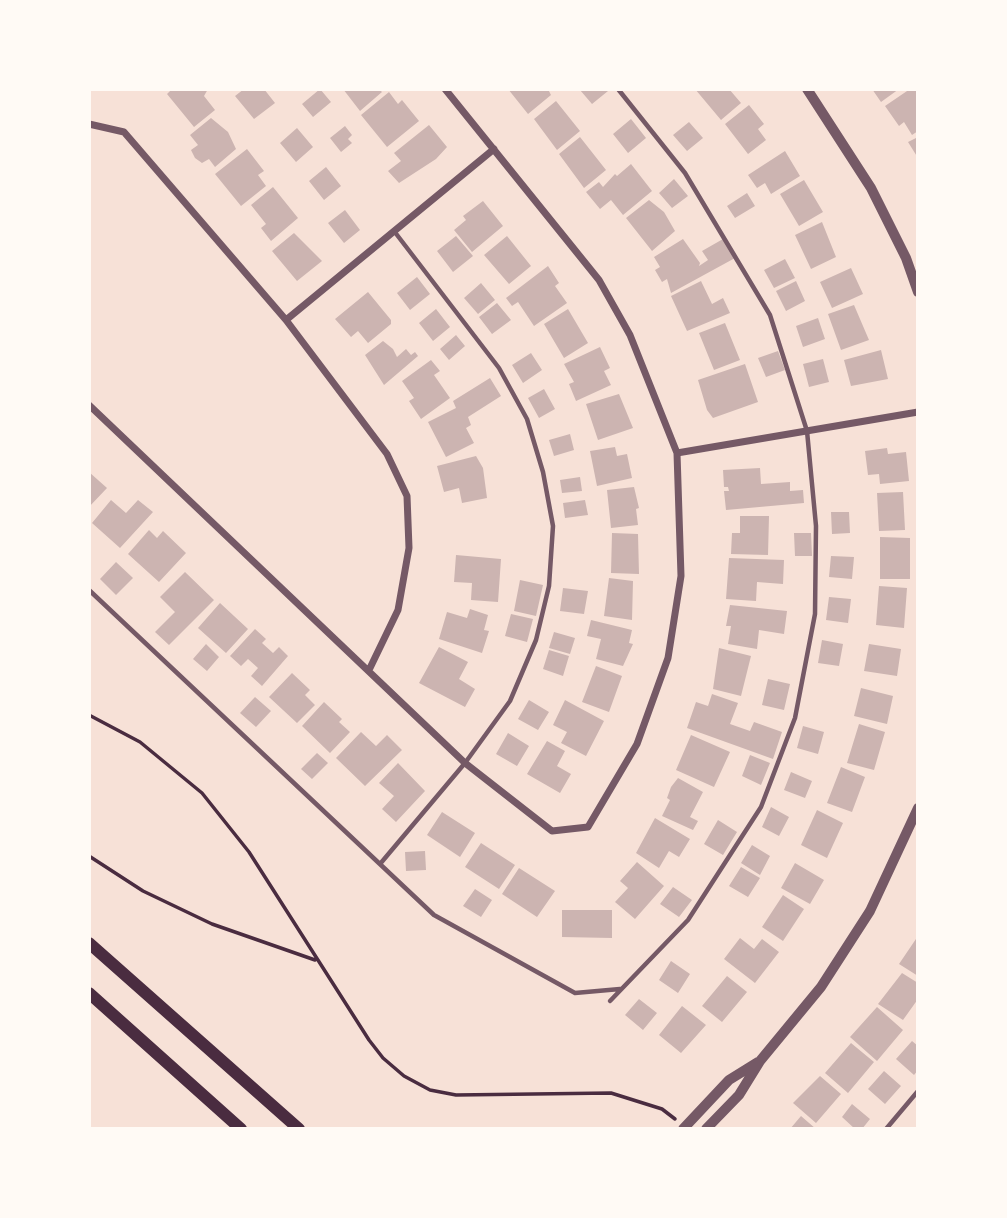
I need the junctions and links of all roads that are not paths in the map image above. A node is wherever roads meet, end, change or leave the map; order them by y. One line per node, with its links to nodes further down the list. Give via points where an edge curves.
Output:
1 (444, 89): 5 (street)
2 (618, 89): 11 (lane, via 685,173 770,316)
3 (807, 89): 7 (street, via 871,188)
4 (89, 124): 8 (street, via 124,132)
5 (494, 149): 6 (street); 12 (street, via 598,280 630,335)
6 (393, 230): 8 (street); 15 (lane, via 499,368 522,408 543,472 553,526 549,586 536,640 510,701)
7 (918, 292)
8 (286, 320): 14 (street, via 387,454 407,496 409,548 398,610)
9 (89, 405): 14 (street)
10 (918, 412): 11 (street)
11 (807, 431): 12 (street); 19 (lane, via 816,526 815,614 795,718 753,819 688,920)
12 (677, 453): 15 (street, via 681,576 668,658 637,744 588,827 552,831)
13 (89, 590): 17 (lane)
14 (370, 668): 15 (street)
15 (466, 762): 17 (lane)
16 (918, 808): 22 (street, via 863,922 821,988)
17 (380, 864): 19 (lane, via 434,915 575,993)
18 (89, 943): 25 (main road)
19 (621, 989): 21 (lane)
20 (89, 993): 24 (main road)
21 (610, 1000)
22 (760, 1061): 26 (street, via 729,1080); 27 (street, via 738,1095)
23 (918, 1091): 28 (lane)
24 (241, 1129)
25 (299, 1129)
26 (683, 1129)
27 (706, 1129)
28 (886, 1129)

